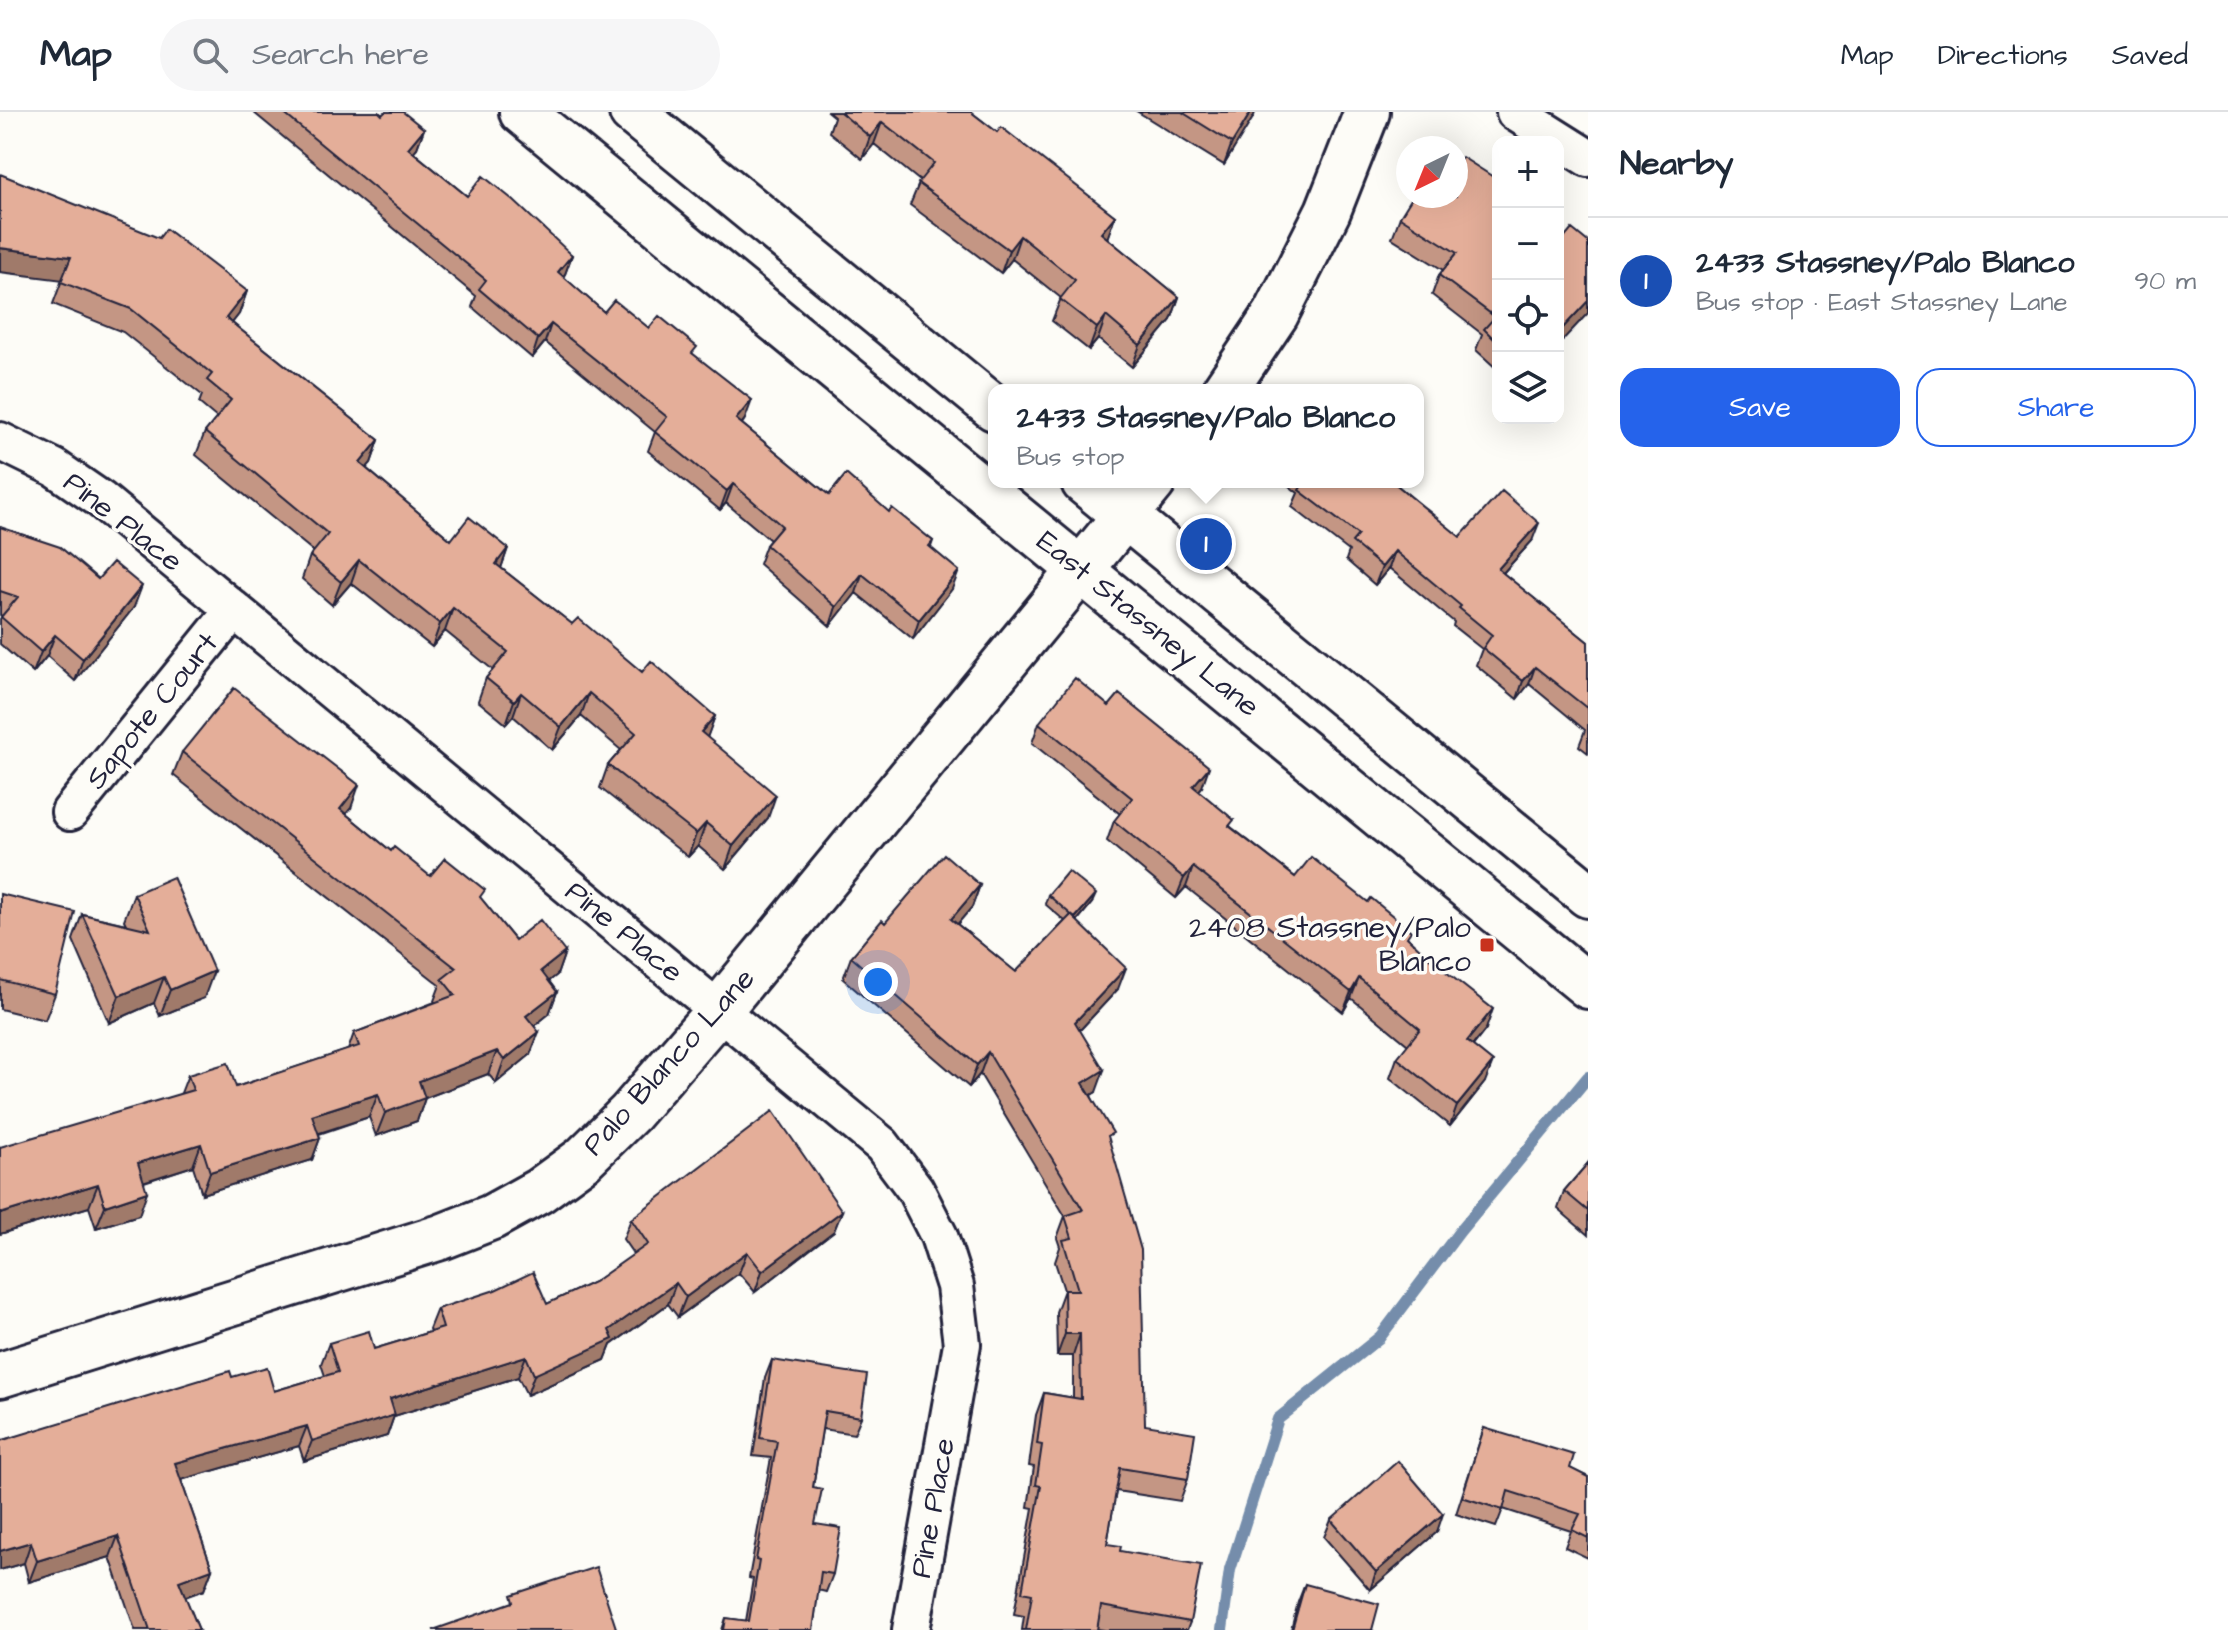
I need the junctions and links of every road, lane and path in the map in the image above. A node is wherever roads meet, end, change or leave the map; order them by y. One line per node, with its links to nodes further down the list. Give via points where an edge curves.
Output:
1 (522, 112): 12 (main road, East Stassney Lane)
2 (632, 112): 7 (main road)
3 (1367, 112): 6 (main road, via 1328,211 1276,314)
4 (1515, 112): 5 (street)
5 (1588, 158)
6 (1229, 384)
7 (988, 403)
8 (0, 441): 13 (street, Pine Place, via 55,468 100,499)
9 (1091, 488): 11 (main road)
10 (1148, 488): 11 (main road, Palo Blanco Lane)
11 (1125, 515): 12 (main road, Palo Blanco Lane); 15 (main road)
12 (1082, 570): 16 (main road, East Stassney Lane); 17 (main road, Palo Blanco Lane)
13 (233, 611): 14 (street, Sapote Court); 17 (street, Pine Place)
14 (70, 812)
15 (1588, 895)
16 (1588, 986)
17 (719, 1010): 18 (main road, Palo Blanco Lane, via 583,1159 492,1217); 19 (street, Pine Place, via 882,1145 915,1189 949,1262 962,1344)
18 (0, 1375)
19 (911, 1630)

